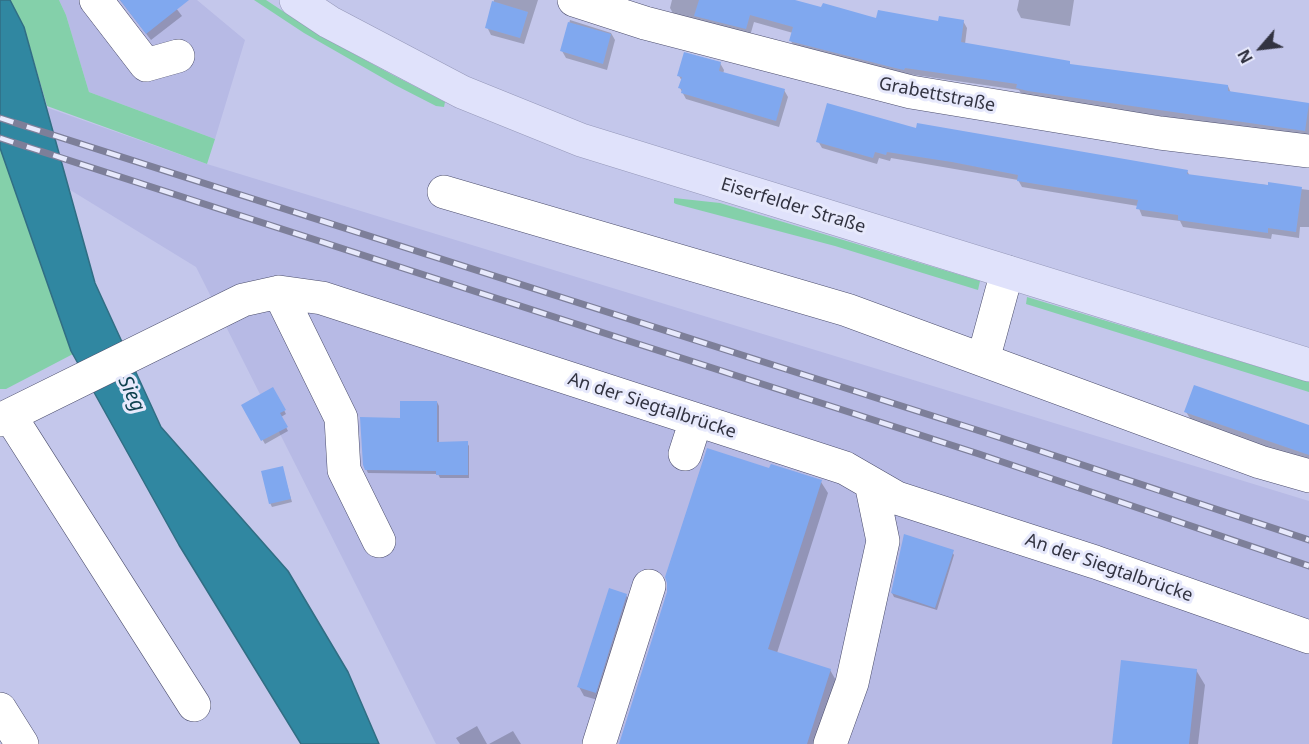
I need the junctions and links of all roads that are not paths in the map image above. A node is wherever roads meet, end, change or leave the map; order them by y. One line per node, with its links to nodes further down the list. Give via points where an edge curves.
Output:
1 (96, 0): 4 (street, via 146,65)
2 (296, 0): 7 (main road, Eiserfelder Straße, via 329,22 462,92 581,140)
3 (574, 0): 5 (street, Grabettstraße, via 645,23 911,93 1160,133)
4 (178, 56)
5 (1309, 151)
6 (444, 192): 9 (street, via 847,309)
7 (1007, 272): 9 (street); 10 (main road, Eiserfelder Straße)
8 (279, 292): 11 (street, An der Siegtalbrücke, via 193,314); 12 (street, An der Siegtalbrücke, via 322,298); 16 (street, via 341,418 344,470)
9 (983, 360): 14 (street, via 1260,462)
10 (1309, 365)
11 (5, 418): 19 (street)
12 (696, 420): 13 (street); 15 (street, An der Siegtalbrücke, via 845,468)
13 (685, 454)
14 (1309, 476)
15 (871, 483): 18 (street, An der Siegtalbrücke, via 897,498); 23 (street, via 884,541 852,683)
16 (379, 541)
17 (650, 586): 22 (street)
18 (1309, 637)
19 (194, 705)
20 (0, 709): 21 (street)
21 (22, 744)
22 (599, 744)
23 (830, 744)

